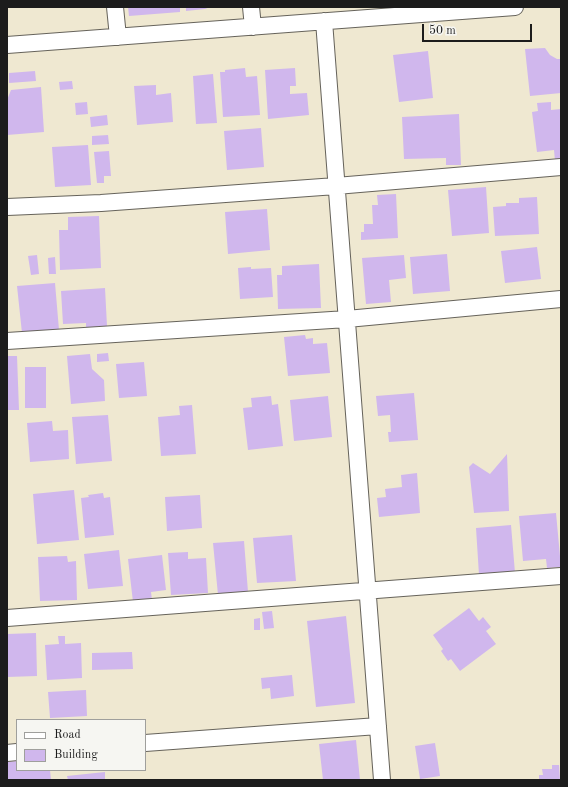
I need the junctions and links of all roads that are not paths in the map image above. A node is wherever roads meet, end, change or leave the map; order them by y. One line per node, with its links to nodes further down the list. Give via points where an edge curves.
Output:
1 (115, 7): 6 (street)
2 (251, 7): 5 (street)
3 (515, 7): 4 (street)
4 (324, 21): 5 (street); 9 (street)
5 (253, 27): 6 (street)
6 (118, 37): 7 (street)
7 (7, 45)
8 (561, 167): 9 (street)
9 (336, 186): 10 (street); 12 (street)
10 (7, 207)
11 (561, 299): 12 (street)
12 (347, 319): 13 (street); 15 (street)
13 (7, 340)
14 (561, 576): 15 (street)
15 (368, 591): 16 (street); 17 (street)
16 (7, 618)
17 (378, 726): 18 (street); 19 (street)
18 (146, 743)
19 (382, 780)

